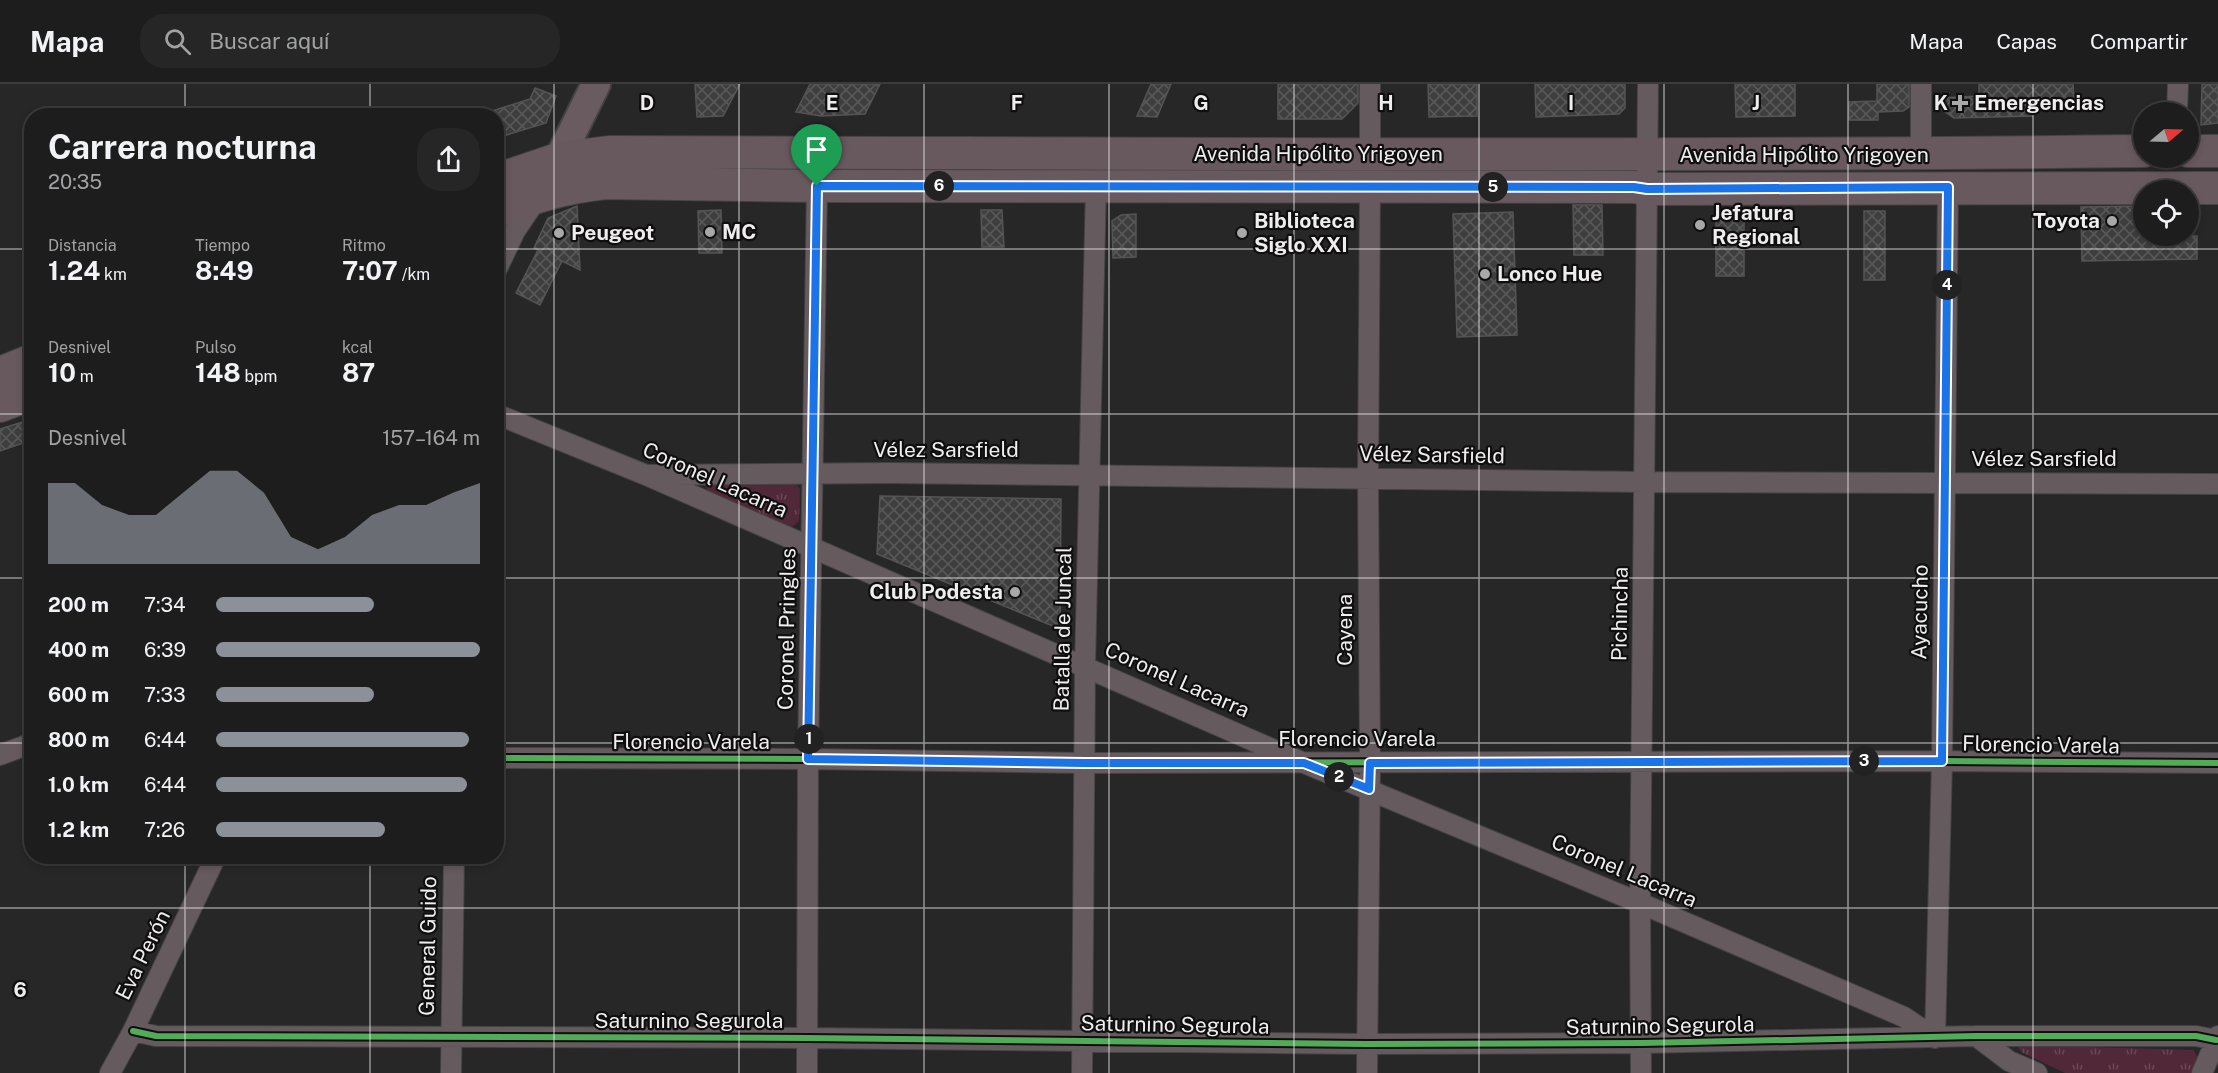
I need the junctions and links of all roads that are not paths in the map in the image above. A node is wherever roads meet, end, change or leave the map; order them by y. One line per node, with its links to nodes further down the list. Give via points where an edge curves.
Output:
1 (596, 84): 13 (street)
2 (1370, 84): 10 (street)
3 (1648, 84): 12 (street, Pichincha)
4 (1921, 84): 11 (street)
5 (2178, 84): 6 (street)
6 (2177, 102)
7 (2133, 151): 11 (main road, Avenida Hipólito Yrigoyen)
8 (2199, 151): 9 (main road)
9 (2218, 151)
10 (1370, 154): 12 (main road, Avenida Hipólito Yrigoyen); 13 (main road, Avenida Hipólito Yrigoyen, via 610,152)
11 (1921, 154): 12 (main road, Avenida Hipólito Yrigoyen)
12 (1648, 156): 20 (street, Pichincha)
13 (561, 158): 14 (main road, Avenida Hipólito Yrigoyen); 21 (street)
14 (504, 177)
15 (817, 186): 16 (main road, Avenida Hipólito Yrigoyen); 21 (main road, Avenida Hipólito Yrigoyen, via 606,183); 29 (street, Coronel Pringles)
16 (1096, 186): 17 (main road, Avenida Hipólito Yrigoyen); 31 (street, Batalla de Juncal)
17 (1370, 187): 20 (main road, Avenida Hipólito Yrigoyen); 32 (street, Cayena)
18 (1948, 187): 19 (main road, Avenida Hipólito Yrigoyen); 20 (main road, Avenida Hipólito Yrigoyen); 34 (street, Ayacucho)
19 (2218, 188)
20 (1647, 189): 33 (street, Pichincha)
21 (540, 195): 22 (main road, Avenida Hipólito Yrigoyen); 23 (street)
22 (504, 209)
23 (504, 254)
24 (24, 363): 25 (main road)
25 (0, 373)
26 (24, 397): 27 (main road)
27 (0, 406)
28 (504, 417): 30 (street, Coronel Lacarra)
29 (812, 474): 30 (street, Vélez Sarsfield); 31 (street, Vélez Sarsfield); 36 (street, Coronel Pringles)
30 (646, 475): 36 (street, Coronel Lacarra)
31 (1090, 475): 32 (street, Vélez Sarsfield); 37 (street, Batalla de Juncal)
32 (1368, 478): 33 (street, Vélez Sarsfield); 46 (street, Cayena)
33 (1646, 482): 34 (street, Vélez Sarsfield); 43 (street, Pichincha)
34 (1946, 482): 35 (street, Vélez Sarsfield); 42 (street, Ayacucho)
35 (2218, 484)
36 (812, 548): 37 (street, Coronel Lacarra); 41 (street, Coronel Pringles)
37 (1085, 666): 44 (street, Batalla de Juncal); 45 (street, Coronel Lacarra)
38 (24, 747): 39 (street)
39 (0, 755)
40 (504, 758): 41 (street, Florencio Varela)
41 (808, 759): 44 (street, Florencio Varela); 55 (street, Coronel Pringles)
42 (1942, 761): 43 (street, Florencio Varela); 47 (street, Florencio Varela); 56 (street, Ayacucho)
43 (1641, 762): 46 (street, Florencio Varela); 51 (street, Pichincha)
44 (1084, 763): 45 (street, Florencio Varela); 58 (street, Batalla de Juncal)
45 (1304, 763): 46 (street, Florencio Varela); 48 (street, Coronel Lacarra)
46 (1370, 763): 48 (street, Cayena)
47 (2218, 763)
48 (1369, 789): 51 (street, Coronel Lacarra); 60 (street, Cayena)
49 (212, 864): 52 (street, Eva Perón)
50 (454, 864): 54 (street, General Guido)
51 (1640, 903): 56 (street, Coronel Lacarra, via 1904,1017); 59 (street, Pichincha)
52 (133, 1031): 54 (street, Saturnino Segurola, via 156,1036); 61 (street, Eva Perón)
53 (1976, 1036): 56 (street, Saturnino Segurola); 57 (street, Saturnino Segurola); 67 (street, via 2009,1061)
54 (451, 1037): 55 (street, Saturnino Segurola); 62 (street, General Guido)
55 (807, 1038): 58 (street, Saturnino Segurola); 63 (street, Coronel Pringles)
56 (1935, 1038): 59 (street, Saturnino Segurola)
57 (2217, 1038): 68 (street)
58 (1082, 1041): 60 (street, Saturnino Segurola); 64 (street, Batalla de Juncal)
59 (1642, 1043): 60 (street, Saturnino Segurola); 66 (street, Pichincha)
60 (1366, 1044): 65 (street, Cayena)
61 (110, 1073)
62 (451, 1073)
63 (807, 1073)
64 (1082, 1073)
65 (1366, 1073)
66 (1641, 1073)
67 (2037, 1073)
68 (2202, 1073)

